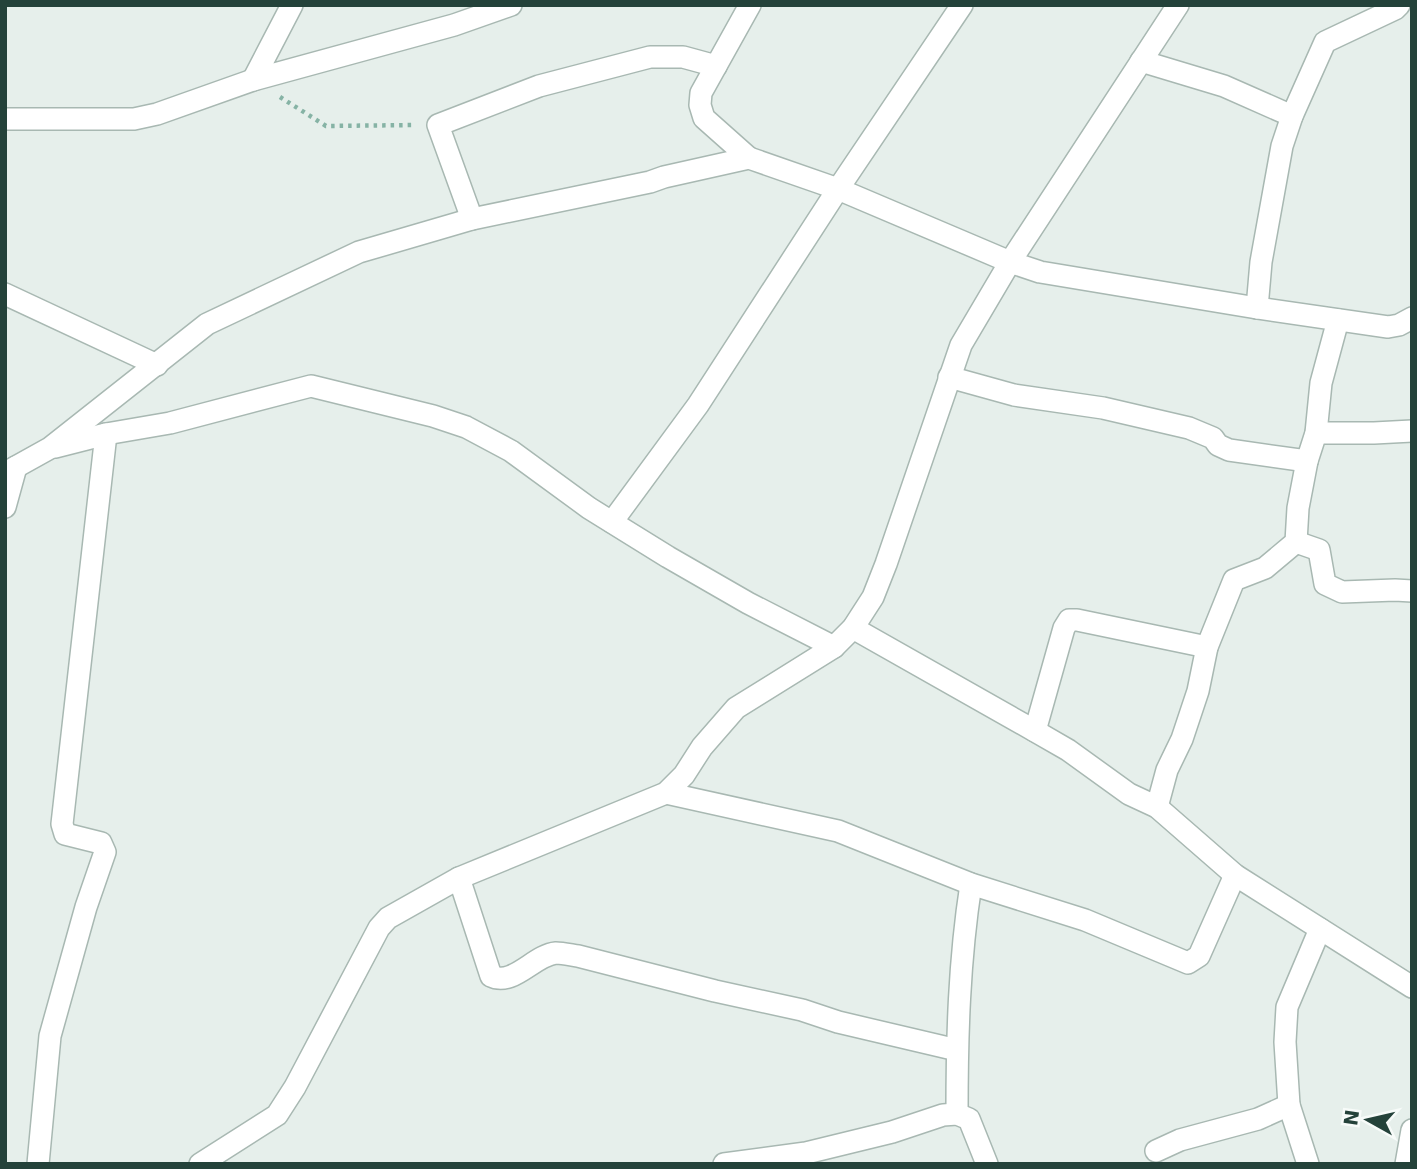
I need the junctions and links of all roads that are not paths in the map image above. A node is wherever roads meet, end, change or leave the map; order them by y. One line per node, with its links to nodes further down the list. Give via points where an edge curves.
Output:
1 (292, 5): 9 (street)
2 (511, 5): 9 (street)
3 (962, 5): 13 (street)
4 (1178, 5): 7 (street)
5 (1399, 5): 10 (street, via 1325,42)
6 (748, 6): 8 (street)
7 (1141, 61): 10 (street, via 1224,86); 15 (street)
8 (716, 66): 12 (street, via 701,93 704,118); 14 (street, via 683,57 650,57 539,86 438,125)
9 (253, 80): 11 (street, via 134,119)
10 (1292, 116): 17 (street, via 1282,146)
11 (5, 118)
12 (749, 158): 13 (street); 14 (street)
13 (838, 188): 15 (street); 29 (street, via 698,405)
14 (472, 219): 20 (street, via 359,252 253,301 207,324)
15 (1010, 262): 17 (street, via 1040,272); 21 (street, via 961,345)
16 (5, 294): 20 (street)
17 (1257, 308): 19 (street)
18 (1412, 318): 19 (street, via 1388,327)
19 (1338, 320): 23 (street, via 1321,383)
20 (157, 365): 25 (street)
21 (949, 377): 26 (street, via 1014,395 1103,408 1189,429 1229,450); 32 (street, via 886,564 873,597)
22 (1412, 431): 23 (street)
23 (1316, 433): 26 (street)
24 (106, 434): 25 (street); 29 (street, via 170,423 311,386 466,427 511,451); 49 (street, via 62,824 65,834 101,843 104,852 50,1036)
25 (50, 448): 27 (street)
26 (1307, 461): 30 (street)
27 (11, 470): 28 (street)
28 (5, 507)
29 (612, 522): 33 (street, via 748,603)
30 (1296, 542): 31 (street, via 1319,550 1325,584 1342,592); 34 (street, via 1265,568 1234,580)
31 (1412, 592)
32 (853, 628): 33 (street); 35 (street)
33 (834, 647): 36 (street, via 736,708)
34 (1207, 647): 35 (street, via 1069,620); 37 (street, via 1198,691)
35 (1035, 731): 37 (street, via 1129,794)
36 (666, 793): 39 (street); 40 (street, via 838,831)
37 (1157, 807): 38 (street)
38 (1235, 875): 40 (street, via 1199,956 1188,963 1085,920); 41 (street)
39 (459, 878): 43 (street, via 491,976 497,979 506,979 555,953 578,956); 50 (street, via 383,923 277,1115)
40 (971, 884): 43 (street, via 962,945)
41 (1320, 929): 42 (street); 44 (street, via 1287,1007)
42 (1412, 987)
43 (957, 1050): 45 (street)
44 (1289, 1105): 47 (street); 53 (street)
45 (957, 1114): 48 (street); 52 (street, via 969,1119)
46 (1412, 1130): 54 (street)
47 (1156, 1151)
48 (808, 1158): 51 (street)
49 (38, 1164)
50 (200, 1164)
51 (724, 1164)
52 (987, 1164)
53 (1308, 1164)
54 (1406, 1164)

